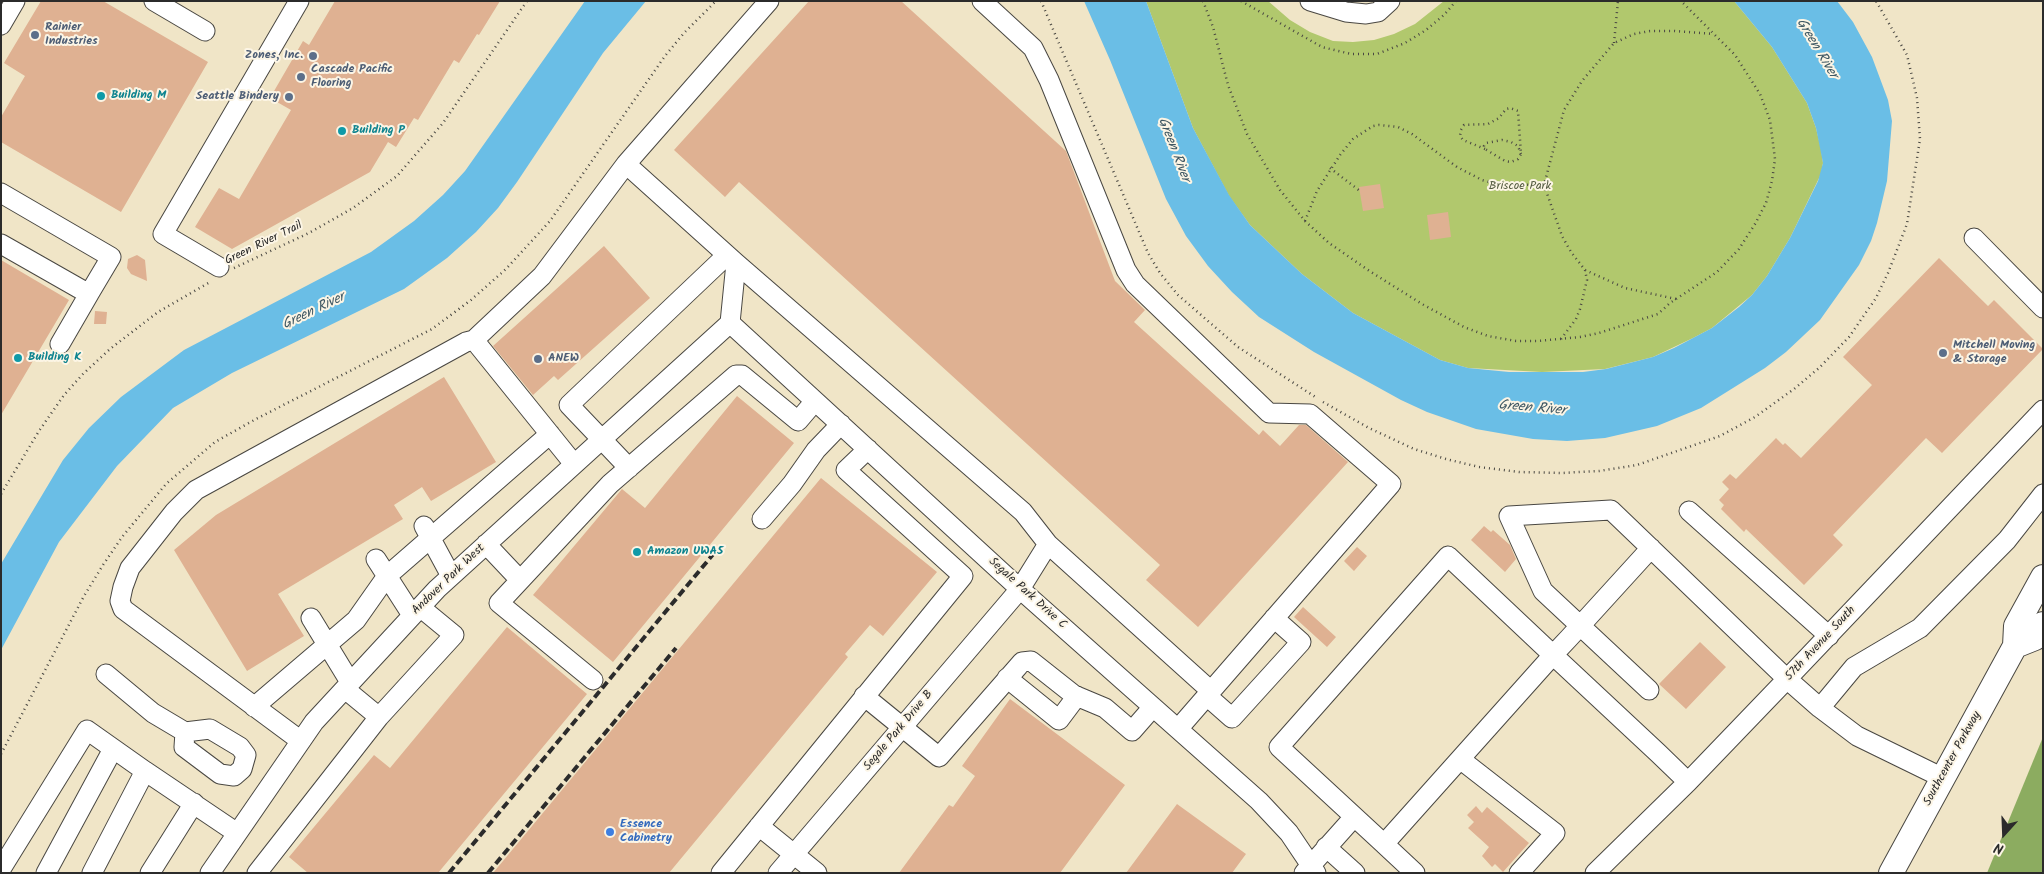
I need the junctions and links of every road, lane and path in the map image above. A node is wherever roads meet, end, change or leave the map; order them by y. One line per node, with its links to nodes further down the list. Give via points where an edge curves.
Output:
1 (15, 1): 18 (street)
2 (154, 1): 19 (street)
3 (299, 1): 36 (street, via 163,234)
4 (527, 1): 36 (path, Green River Trail, via 443,123 397,176 346,212)
5 (716, 1): 93 (path, via 665,56 550,221 471,300 432,329 215,442 166,484 102,565)
6 (768, 1): 26 (street)
7 (982, 1): 68 (street, via 1033,48 1126,270 1135,284 1269,412 1310,414 1391,484)
8 (1041, 1): 16 (path, via 1148,253 1178,295 1238,347 1287,380 1369,428 1414,449 1479,467 1562,473 1637,465 1720,436 1755,417 1819,368 1850,336 1876,298 1898,250 1909,215 1920,139 1907,55)
9 (1203, 1): 23 (path)
10 (1241, 1): 13 (path, via 1322,47 1351,54 1377,54 1426,30)
11 (1310, 1): 17 (street, via 1346,12)
12 (1390, 1): 17 (street, via 1378,12)
13 (1456, 1)
14 (1618, 1): 21 (path)
15 (1681, 1): 20 (path)
16 (1876, 1)
17 (1367, 7)
18 (1, 25)
19 (205, 31)
20 (1714, 34): 21 (path, via 1650,31); 38 (path, via 1735,55 1760,94 1772,134 1775,159 1772,181 1766,203 1738,249 1717,272)
21 (1614, 43): 28 (path, via 1582,81 1564,110)
22 (1224, 54): 23 (path)
23 (1220, 55): 31 (path, via 1246,134 1280,190)
24 (1484, 150): 25 (path, via 1511,162); 25 (path, via 1486,143 1502,140 1518,146); 25 (path, via 1463,140 1461,130 1464,126 1488,124 1510,108 1518,111)
25 (1521, 154)
26 (626, 164): 34 (street); 42 (street, via 542,276)
27 (1330, 168): 28 (path, via 1353,139 1373,126 1387,124 1412,134 1457,167 1482,180 1497,184); 29 (path); 31 (path)
28 (1544, 185): 35 (path, via 1562,236)
29 (1360, 190)
30 (1, 193): 37 (street, via 110,257)
31 (1305, 221): 41 (path, via 1370,272 1464,327 1488,336 1516,340)
32 (1974, 238): 39 (street)
33 (1, 244): 37 (street)
34 (731, 259): 40 (street); 48 (street, via 569,405); 58 (street, via 1023,512)
35 (1585, 270): 38 (path, via 1625,288); 41 (path, via 1587,280 1580,309)
36 (220, 273): 52 (path, Green River Trail, via 158,312 83,374 39,431)
37 (89, 294): 43 (street)
38 (1676, 299): 41 (path, via 1658,314 1625,326)
39 (2043, 308)
40 (730, 323): 44 (street, Segale Park Drive C); 48 (street, Andover Park West)
41 (1561, 339)
42 (474, 340): 47 (street); 84 (street, via 196,490 174,512 130,568 120,601 122,609)
43 (60, 344)
44 (815, 401): 46 (street, Segale Park Drive C); 51 (street, via 798,421 742,374 736,375)
45 (2043, 410): 71 (street, 57th Avenue South)
46 (841, 424): 49 (street, Segale Park Drive C); 55 (street, via 816,450)
47 (550, 434): 50 (street); 56 (street)
48 (602, 439): 50 (street, Andover Park West); 51 (street)
49 (868, 449): 65 (street, Segale Park Drive C); 82 (street, via 846,470 963,576)
50 (574, 464): 57 (street, Andover Park West)
51 (629, 468): 64 (street)
52 (1, 494)
53 (2043, 494): 86 (street, via 2007,540 1920,628 1854,667)
54 (1689, 511): 71 (street)
55 (762, 519)
56 (427, 532): 61 (street); 62 (street)
57 (486, 544): 62 (street, Andover Park West); 64 (street)
58 (1048, 544): 65 (street, Segale Park Drive B); 81 (street)
59 (1651, 548): 70 (street); 70 (street, via 1611,510 1509,516 1543,591); 78 (street)
60 (376, 559): 61 (street)
61 (387, 576): 66 (street); 72 (street, via 356,620)
62 (451, 576): 66 (street, Andover Park West)
63 (2043, 577): 73 (main road, Southcenter Parkway, via 2016,626)
64 (520, 580): 77 (street, via 499,603)
65 (1020, 589): 85 (street, Segale Park Drive C); 88 (street, Segale Park Drive B)
66 (416, 611): 79 (street, Andover Park West); 87 (street, via 454,635)
67 (311, 618): 72 (street)
68 (1274, 618): 81 (street); 81 (street, via 1301,642 1232,718)
69 (2043, 624): 73 (main road, via 2034,638)
70 (1580, 626): 74 (street); 80 (street)
71 (1829, 636): 78 (street, 57th Avenue South)
72 (328, 645): 79 (street); 84 (street)
73 (2015, 646): 97 (main road, Southcenter Parkway)
74 (1553, 655): 94 (street); 98 (street); 101 (street, via 1448,556 1279,747)
75 (106, 674): 90 (street, via 153,713)
76 (1008, 678): 83 (street, via 1022,662 1031,661); 83 (street, via 1059,720); 88 (street, via 939,757)
77 (593, 680)
78 (1788, 680): 86 (street); 98 (street, 57th Avenue South)
79 (348, 686): 87 (street); 91 (street, Andover Park West)
80 (1648, 690)
81 (1209, 693): 89 (street)
82 (864, 696): 88 (street); 102 (street)
83 (1077, 696): 85 (street, via 1105,708 1132,730)
84 (254, 707): 91 (street)
85 (1153, 707): 89 (street, Segale Park Drive C)
86 (1820, 708): 97 (street, via 1857,736)
87 (379, 717): 113 (street)
88 (903, 726): 106 (street, Segale Park Drive B)
89 (1178, 729): 109 (street, Segale Park Drive C, via 1260,801 1288,833)
90 (186, 732): 95 (street, via 210,729 240,747 246,755); 95 (street, via 184,747 220,774 234,776)
91 (300, 741): 99 (street, Andover Park West)
92 (113, 749): 96 (street); 107 (street, via 87,730); 110 (street)
93 (1, 754)
94 (1460, 759): 104 (street); 119 (street, via 1555,832)
95 (242, 769): 99 (street)
96 (145, 771): 100 (street); 111 (street)
97 (1943, 778): 121 (main road, Southcenter Parkway)
98 (1688, 782): 120 (street, 57th Avenue South)
99 (267, 789): 103 (street, Andover Park West)
100 (194, 803): 103 (street); 112 (street)
101 (1354, 816): 104 (street); 105 (street)
102 (759, 826): 106 (street); 114 (street)
103 (237, 833): 108 (street, Andover Park West)
104 (1384, 844): 118 (street)
105 (1326, 847): 109 (street); 117 (street)
106 (794, 854): 115 (street, Segale Park Drive B); 116 (street)
107 (1, 869)
108 (216, 870)
109 (1310, 870)
110 (46, 873)
111 (92, 873)
112 (150, 873)
113 (257, 873)
114 (721, 873)
115 (778, 873)
116 (818, 873)
117 (1355, 873)
118 (1415, 873)
119 (1519, 873)
120 (1595, 873)
121 (1891, 873)

